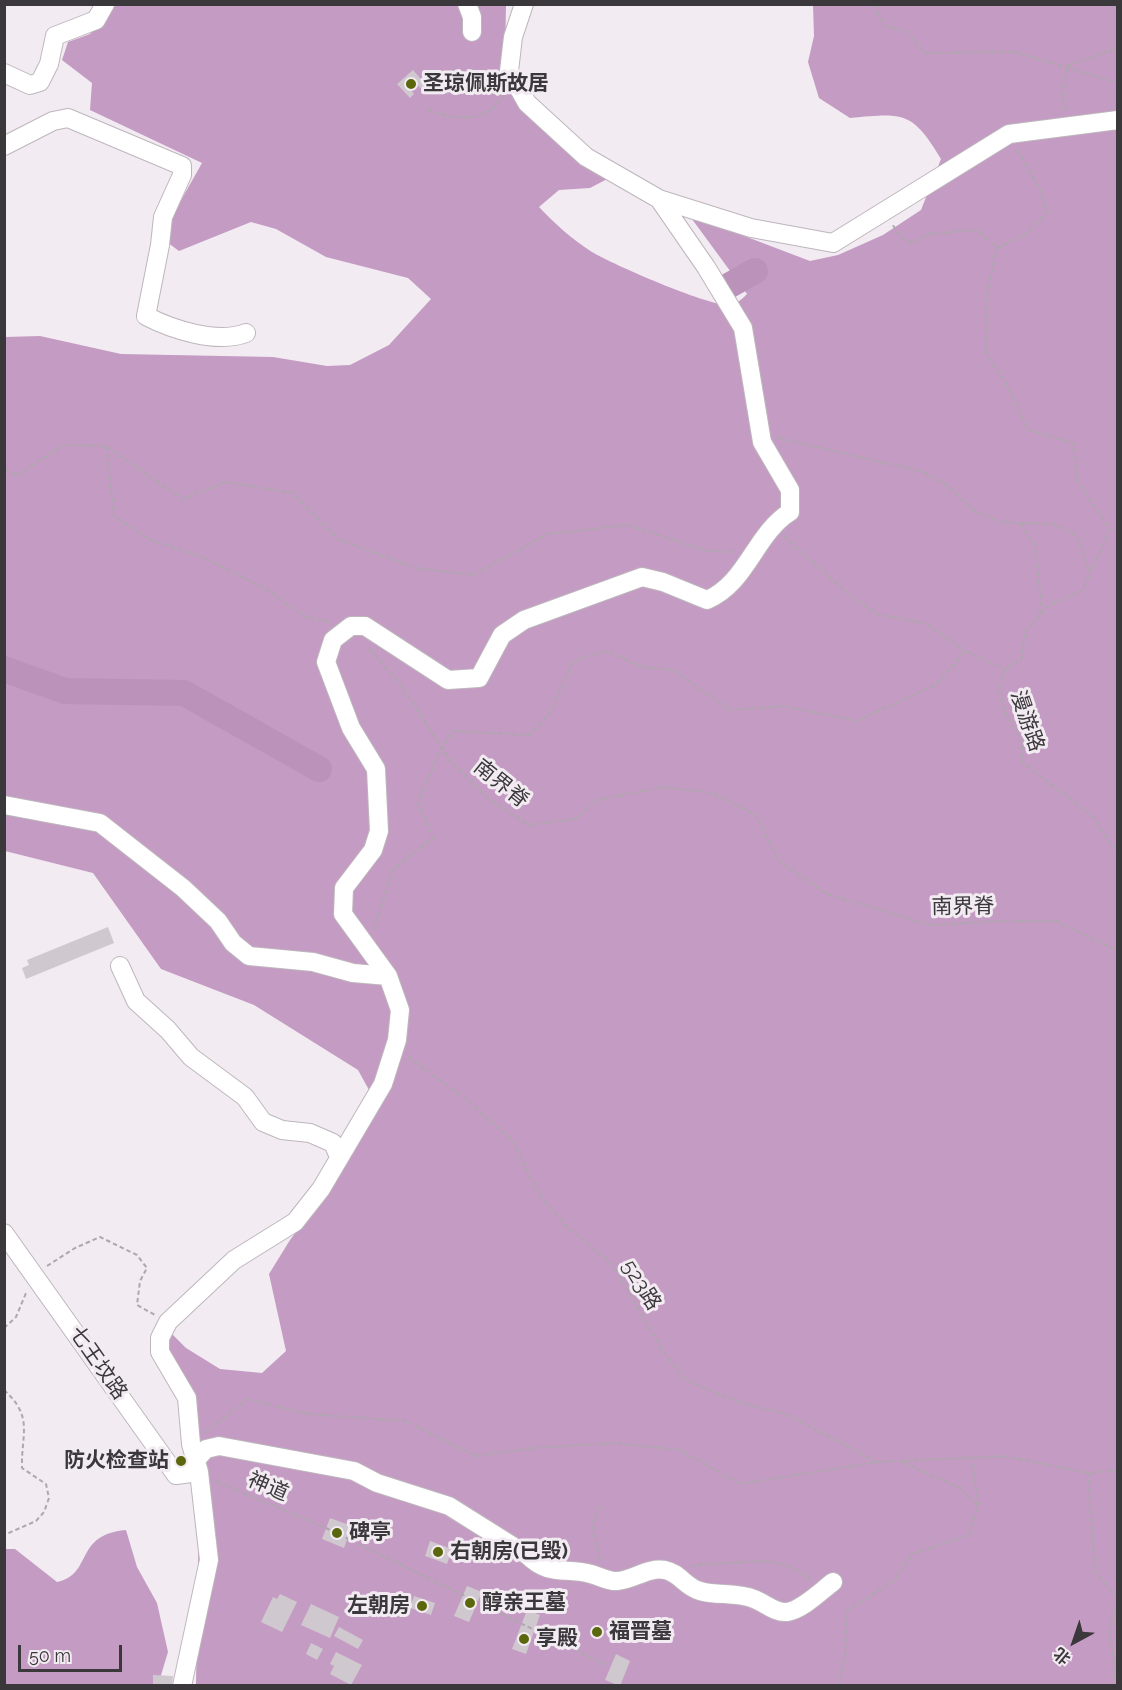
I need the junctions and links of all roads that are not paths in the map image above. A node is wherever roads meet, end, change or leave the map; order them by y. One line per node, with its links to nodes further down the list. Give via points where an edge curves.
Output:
1 (105, 4): 5 (street, via 96,20 55,36 40,82 30,85)
2 (467, 4): 4 (street)
3 (524, 4): 8 (street, via 513,37 508,71 527,103 586,157)
4 (472, 32)
5 (4, 73)
6 (1118, 120): 8 (street, via 1009,134 833,243 751,228)
7 (4, 146): 9 (street, via 53,121 68,118 182,166 182,175 163,218 146,316 161,324 219,337)
8 (659, 199): 12 (street, via 743,328 762,442 790,490 790,512 775,524 723,593 707,600 642,577 524,620 502,635 479,678 448,680 365,626 351,626 333,640 326,662 351,728 376,769 379,831 373,850 344,888 343,914)
9 (246, 333)
10 (4, 805): 12 (street, via 100,823 183,888 249,956 313,962 353,973)
11 (120, 966): 13 (street, via 136,1001 191,1057 244,1097 263,1122 333,1143)
12 (388, 976): 13 (street, via 400,1010 397,1040 383,1084)
13 (339, 1157): 15 (street, via 321,1190 295,1222 234,1260 168,1322 160,1338 160,1352 187,1398)
14 (4, 1233): 15 (street, 七王坟路, via 176,1475)
15 (197, 1468): 16 (street, via 206,1449 219,1446 354,1471 377,1483 449,1506 538,1566 615,1582 645,1571 663,1570 700,1591 752,1598 788,1612); 17 (street, via 210,1560)
16 (833, 1582)
17 (182, 1686)

